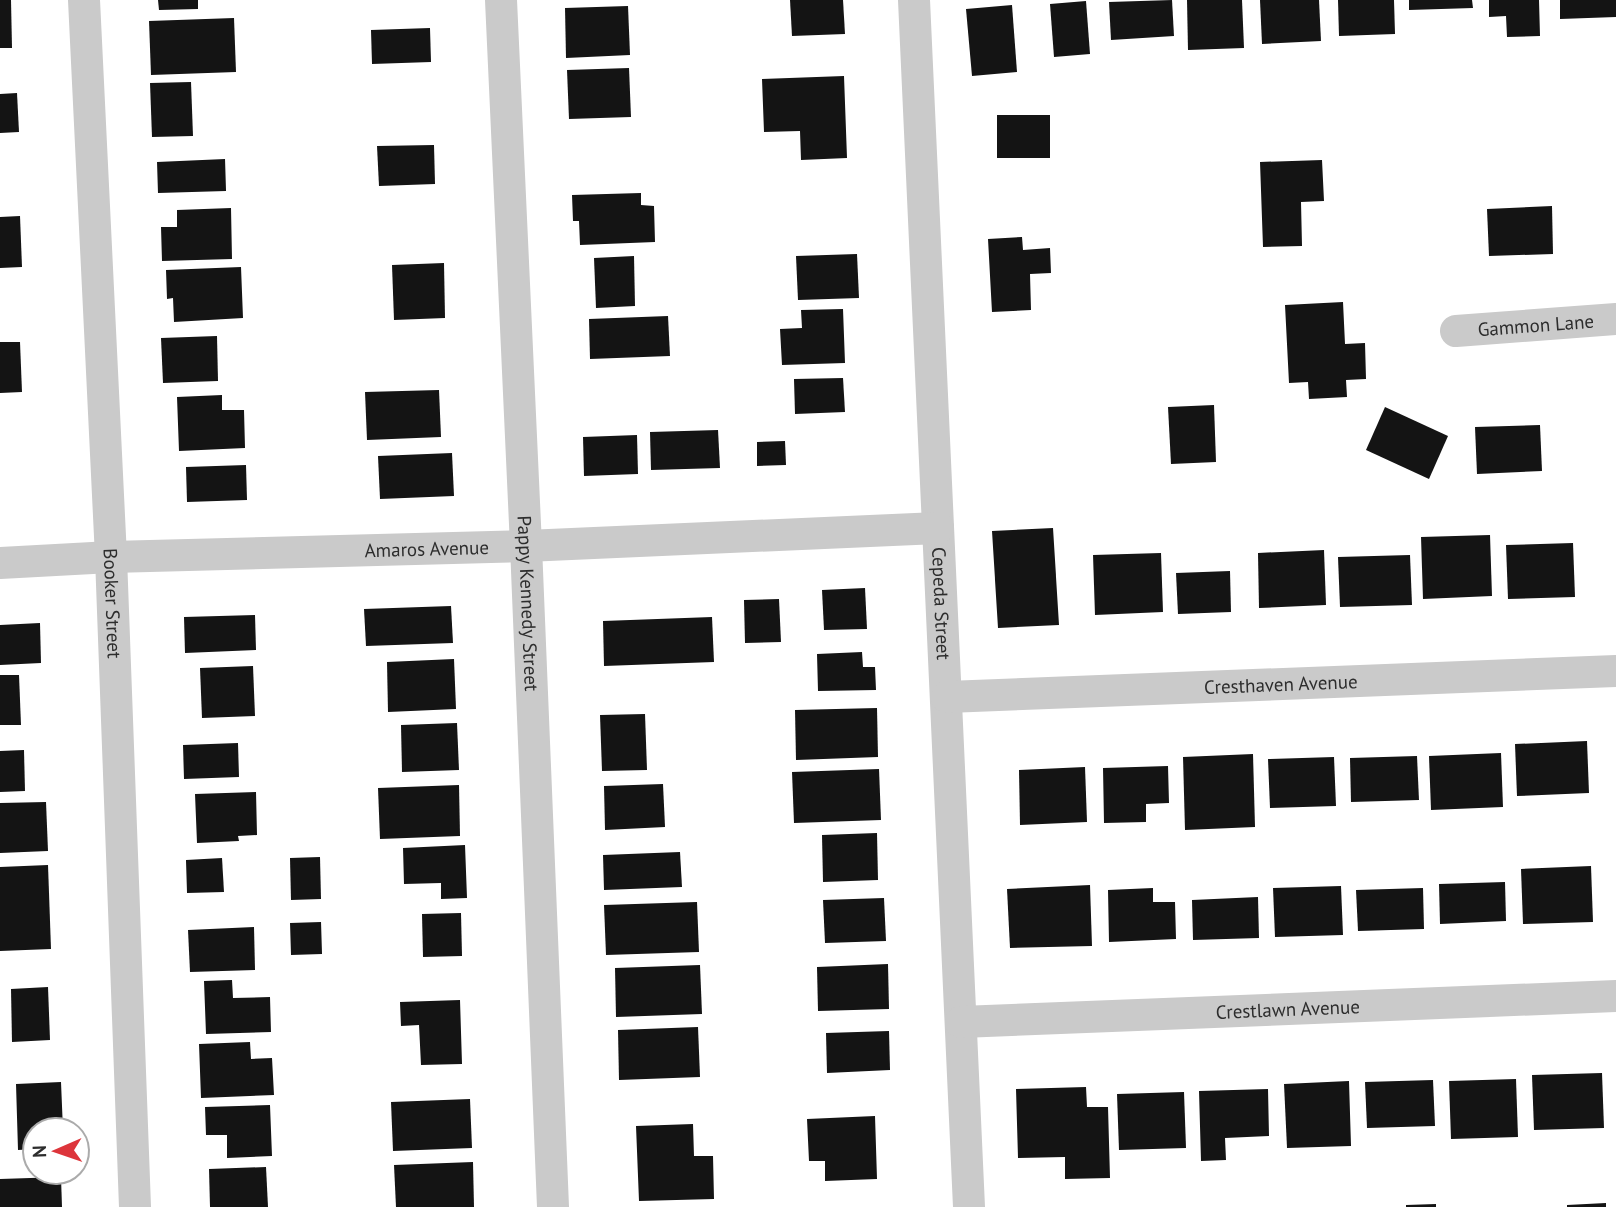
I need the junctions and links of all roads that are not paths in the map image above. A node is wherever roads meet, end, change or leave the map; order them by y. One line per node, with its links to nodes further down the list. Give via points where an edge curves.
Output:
1 (84, 0): 8 (street, Booker Street)
2 (501, 0): 7 (street, Pappy Kennedy Street)
3 (914, 0): 6 (street, Cepeda Street)
4 (1616, 319): 5 (street, Gammon Lane)
5 (1456, 331)
6 (939, 528): 7 (street, Amaros Avenue); 11 (street, Cepeda Street)
7 (526, 547): 8 (street, Amaros Avenue); 15 (street, Pappy Kennedy Street)
8 (111, 557): 9 (street, Amaros Avenue); 14 (street, Booker Street)
9 (0, 563)
10 (1616, 671): 11 (street, Cresthaven Avenue)
11 (947, 697): 13 (street, Cepeda Street)
12 (1616, 996): 13 (street, Crestlawn Avenue)
13 (961, 1022): 16 (street, Cepeda Street)
14 (135, 1207)
15 (553, 1207)
16 (969, 1207)

